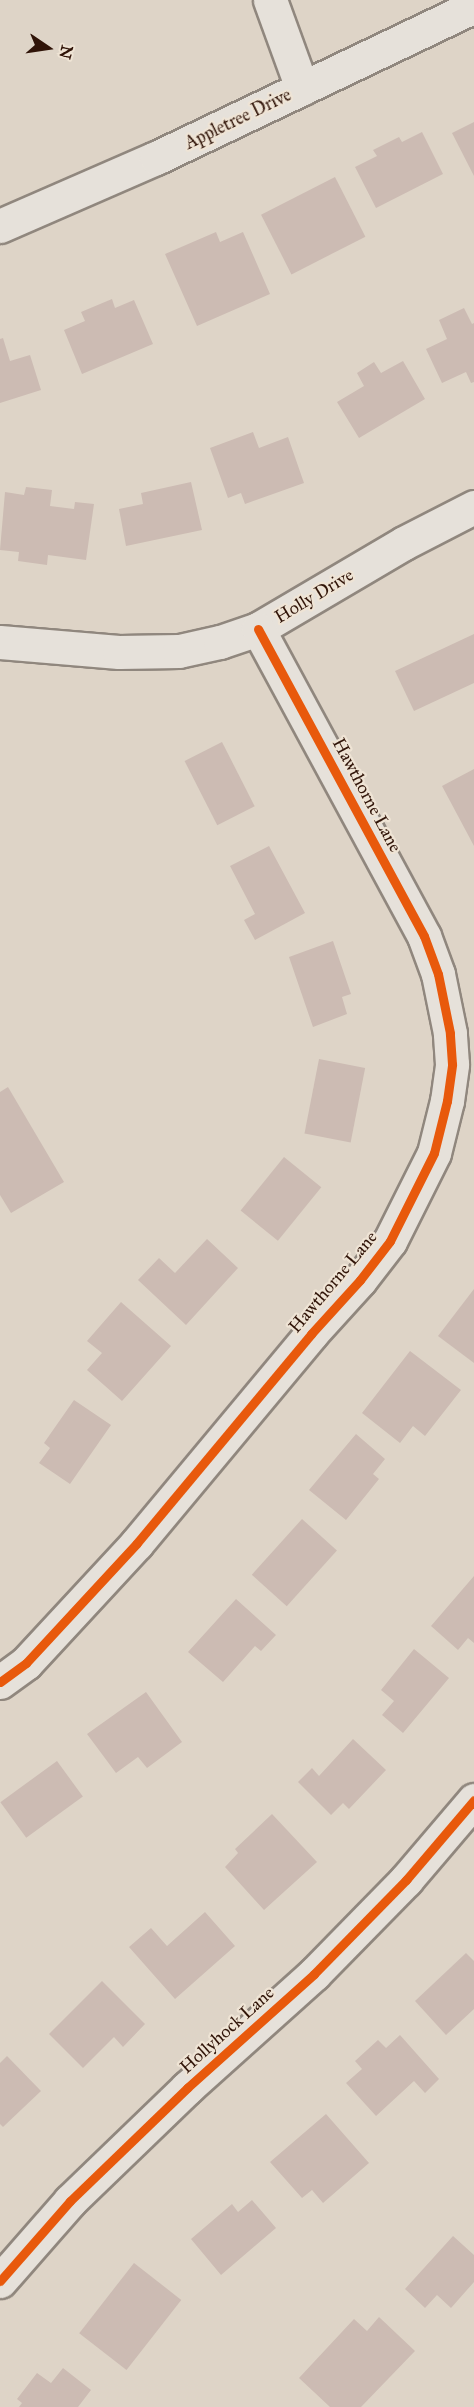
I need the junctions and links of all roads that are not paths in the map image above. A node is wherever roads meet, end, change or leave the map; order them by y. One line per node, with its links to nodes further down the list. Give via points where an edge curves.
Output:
1 (270, 0): 3 (street)
2 (474, 6): 3 (street, Appletree Drive)
3 (302, 88): 4 (street, Appletree Drive)
4 (0, 226)
5 (474, 507): 6 (street, Holly Drive, via 404,543)
6 (258, 629): 7 (street, Holly Drive, via 179,651 119,652); 8 (street, Hawthorne Lane, via 424,936 438,974 450,1033 452,1064 447,1101 434,1153 390,1241 360,1280 137,1543 26,1663)
7 (0, 642)
8 (0, 1682)
9 (474, 1800): 10 (street, Hollyhock Lane, via 406,1880 314,1974 187,2088 70,2201)
10 (0, 2281)

